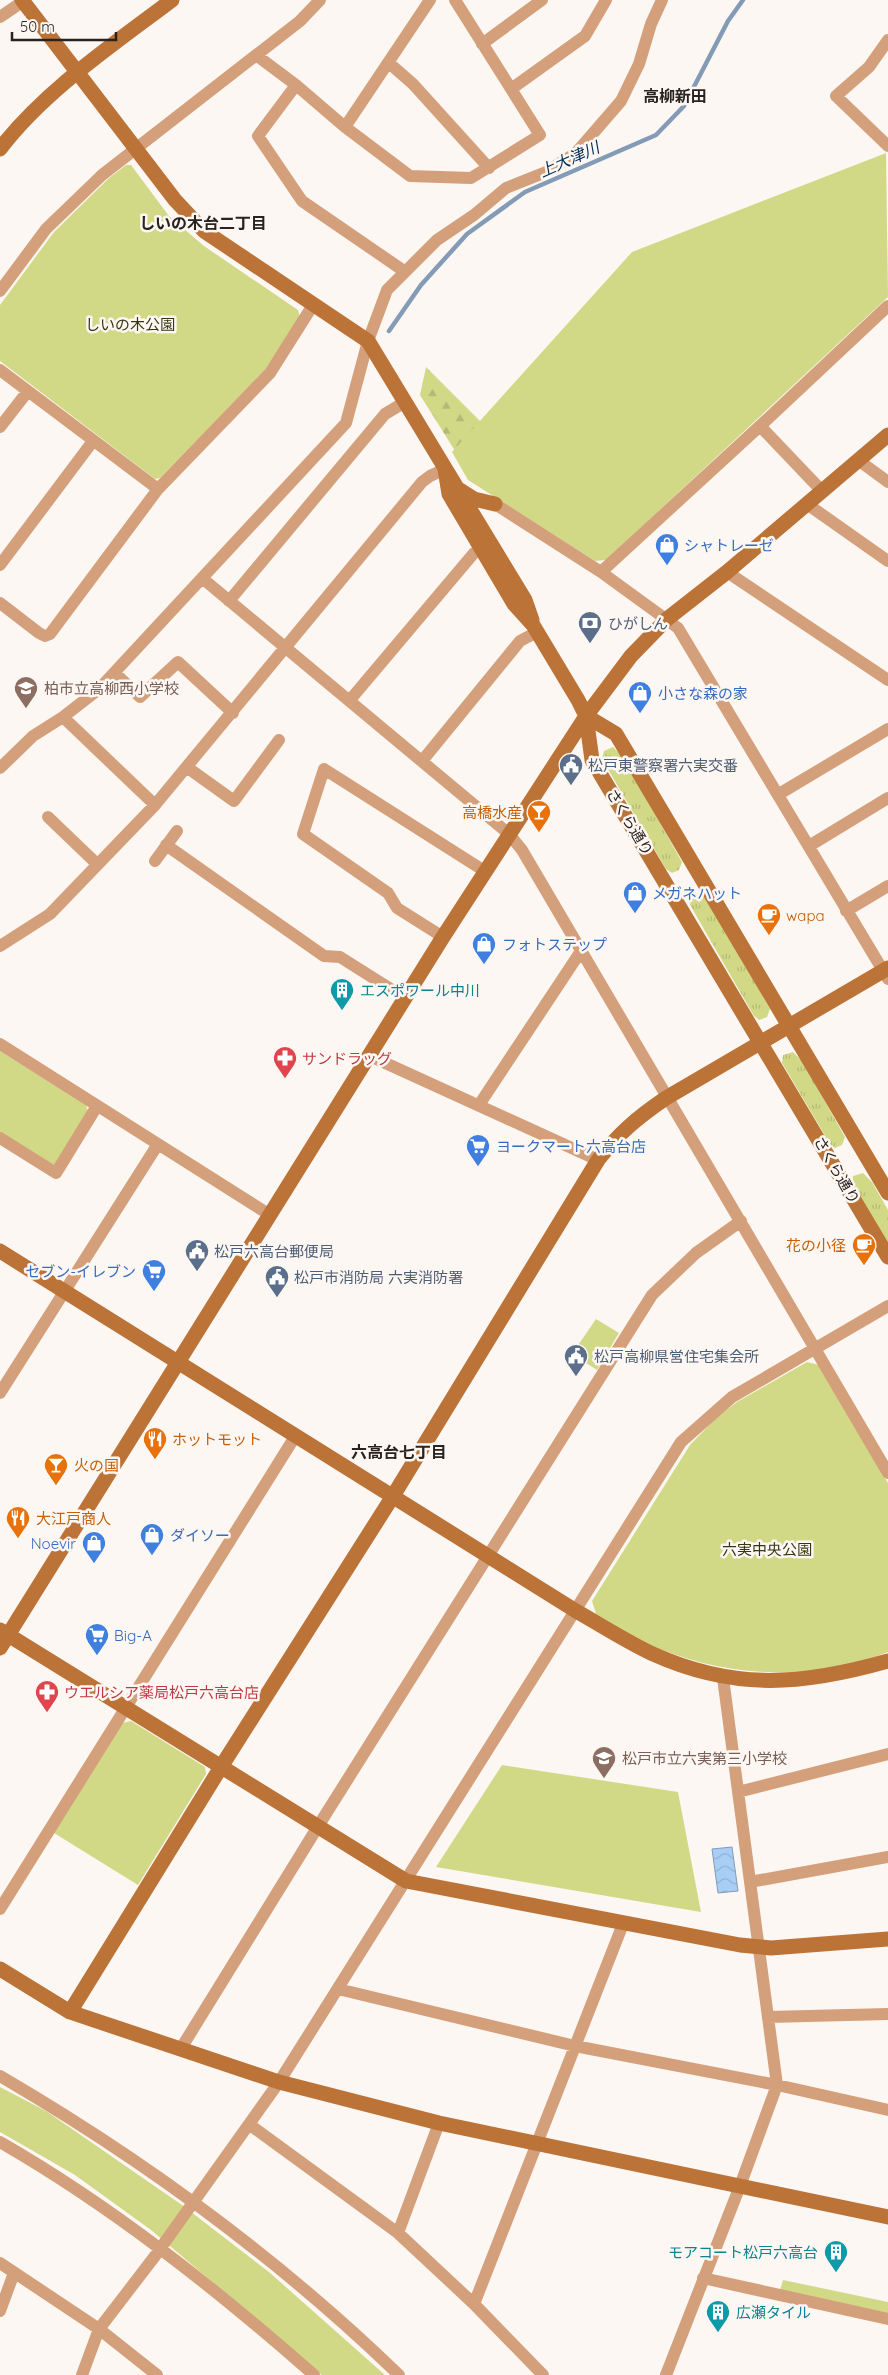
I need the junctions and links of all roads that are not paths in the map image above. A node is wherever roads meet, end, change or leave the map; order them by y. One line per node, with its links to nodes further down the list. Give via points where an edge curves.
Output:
1 (172, 0): 15 (street)
2 (320, 0): 13 (street, via 300,21)
3 (430, 0): 14 (street)
4 (455, 0): 12 (street)
5 (542, 0): 12 (street)
6 (591, 0): 9 (street)
7 (662, 0): 23 (street, via 639,64 621,101 576,153 546,172 506,188 437,240)
8 (23, 1): 10 (street); 15 (street)
9 (604, 4): 17 (street, via 585,36)
10 (0, 17)
11 (888, 40): 19 (street, via 869,68 836,96)
12 (482, 44): 17 (street)
13 (256, 55): 16 (street); 21 (street)
14 (389, 64): 18 (street); 22 (street, via 413,84)
15 (78, 74): 20 (street, via 31,114); 21 (street)
16 (296, 85): 18 (street); 23 (street, via 258,136 302,201)
17 (511, 89): 22 (street, via 540,135)
18 (345, 127): 22 (street, via 410,176 472,178)
19 (888, 146)
20 (0, 149)
21 (134, 149): 24 (street, via 102,174 46,229); 25 (street, via 204,231)
22 (489, 168)
23 (404, 271): 27 (street, via 387,290)
24 (0, 291)
25 (313, 305): 27 (street); 39 (street, via 270,374)
26 (888, 306): 31 (street)
27 (368, 341): 30 (street); 49 (street, via 346,423)
28 (0, 370): 29 (street)
29 (28, 391): 32 (street); 34 (street)
30 (405, 402): 36 (street); 50 (street, via 385,414)
31 (760, 426): 40 (street); 47 (street)
32 (0, 427)
33 (888, 435): 35 (street)
34 (93, 441): 39 (street); 46 (street)
35 (858, 460): 37 (street); 40 (street)
36 (445, 469): 38 (street); 44 (street, via 449,494); 54 (street, via 422,482)
37 (888, 482)
38 (459, 488): 41 (street, via 474,499); 43 (street)
39 (158, 489): 51 (street, via 50,634 39,633)
40 (822, 491): 42 (street)
41 (495, 504): 43 (street, via 480,509); 47 (street)
42 (807, 504): 45 (street); 48 (street)
43 (476, 518): 53 (street, via 525,600)
44 (482, 550): 53 (street, via 514,604); 57 (street, via 474,553)
45 (888, 561)
46 (0, 565)
47 (601, 572): 52 (street)
48 (727, 572): 52 (street); 56 (street)
49 (202, 578): 50 (street); 55 (street)
50 (229, 601): 54 (street)
51 (0, 603)
52 (667, 619): 59 (street, via 631,656); 66 (street, via 682,633)
53 (535, 628): 59 (street); 63 (street, via 520,641)
54 (287, 648): 57 (street); 58 (street)
55 (115, 673): 58 (street, via 140,698 178,662); 60 (street)
56 (888, 680)
57 (350, 700): 63 (street)
58 (233, 713): 65 (street)
59 (586, 716): 71 (street); 84 (street, さくら通り, via 616,734); 85 (street, さくら通り, via 592,760)
60 (63, 717): 64 (street, via 32,736); 68 (street)
61 (888, 729): 66 (street)
62 (279, 740): 65 (street, via 234,801)
63 (422, 761): 71 (street)
64 (0, 768)
65 (188, 768): 68 (street)
66 (779, 794): 73 (street)
67 (888, 798): 73 (street)
68 (155, 805): 75 (street)
69 (48, 816): 75 (street)
70 (177, 831): 72 (street)
71 (509, 834): 76 (street); 81 (street, via 522,850)
72 (166, 846): 74 (street); 83 (street, via 324,956 340,957)
73 (808, 846): 78 (street)
74 (155, 860)
75 (97, 864): 80 (street, via 50,914)
76 (486, 872): 79 (street); 79 (street, via 324,769 303,834 388,893 397,908)
77 (888, 886): 78 (street)
78 (846, 911): 82 (street)
79 (443, 937): 83 (street)
80 (0, 946)
81 (581, 952): 88 (street); 89 (street)
82 (886, 973): 84 (street)
83 (405, 998): 87 (street)
84 (788, 1026): 85 (street); 94 (street, さくら通り)
85 (761, 1042): 88 (street); 98 (street, さくら通り)
86 (0, 1044): 90 (street)
87 (370, 1056): 89 (street); 95 (street)
88 (666, 1098): 93 (street, via 616,1137); 96 (street)
89 (479, 1105): 93 (street)
90 (97, 1106): 91 (street, via 56,1173); 92 (street)
91 (0, 1138)
92 (158, 1144): 95 (street); 99 (street)
93 (598, 1160): 106 (street)
94 (888, 1193)
95 (270, 1215): 102 (street)
96 (741, 1221): 101 (street); 107 (street, via 696,1253 652,1295)
97 (0, 1250): 99 (street)
98 (888, 1257)
99 (64, 1290): 102 (street); 103 (street)
100 (888, 1306): 101 (street)
101 (814, 1348): 105 (street); 108 (street, via 732,1397 682,1442)
102 (180, 1363): 104 (street); 109 (street)
103 (0, 1393)
104 (296, 1435): 106 (street); 112 (street)
105 (888, 1472)
106 (393, 1496): 107 (street); 114 (street)
107 (488, 1556): 108 (street); 116 (street)
108 (576, 1611): 111 (street, via 654,1654); 118 (street)
109 (3, 1637): 112 (street)
110 (888, 1661): 111 (street, via 839,1674 791,1681)
111 (722, 1678): 115 (street)
112 (125, 1707): 114 (street); 120 (street)
113 (888, 1754): 115 (street)
114 (220, 1767): 116 (street); 126 (street)
115 (738, 1792): 119 (street)
116 (317, 1828): 118 (street); 130 (street)
117 (888, 1857): 119 (street)
118 (406, 1881): 121 (street); 125 (street)
119 (750, 1882): 123 (street)
120 (0, 1910)
121 (623, 1924): 123 (street); 129 (street)
122 (888, 1939): 123 (street)
123 (759, 1947): 128 (street)
124 (0, 1969): 126 (street)
125 (338, 1989): 129 (street); 132 (street)
126 (70, 2012): 130 (street)
127 (888, 2014): 128 (street)
128 (768, 2017): 133 (street)
129 (575, 2046): 133 (street); 138 (street)
130 (180, 2050): 132 (street)
131 (0, 2076): 140 (street, via 103,2139)
132 (279, 2082): 135 (street); 136 (street)
133 (777, 2085): 134 (street); 139 (street)
134 (888, 2110)
135 (438, 2123): 138 (street); 142 (street)
136 (250, 2125): 140 (street); 142 (street)
137 (0, 2142): 143 (street, via 83,2194)
138 (538, 2144): 139 (street); 147 (street)
139 (740, 2186): 141 (street); 146 (street)
140 (194, 2202): 143 (street); 154 (street, via 276,2266 366,2343)
141 (888, 2217)
142 (398, 2233): 147 (street)
143 (160, 2249): 150 (street); 153 (street, via 267,2333)
144 (0, 2263): 145 (street)
145 (14, 2273): 148 (street); 150 (street)
146 (703, 2278): 149 (street); 156 (street)
147 (474, 2304): 155 (street)
148 (0, 2311)
149 (888, 2319)
150 (99, 2329): 151 (street); 152 (street)
151 (82, 2375)
152 (157, 2375)
153 (314, 2375)
154 (398, 2375)
155 (543, 2375)
156 (668, 2375)

